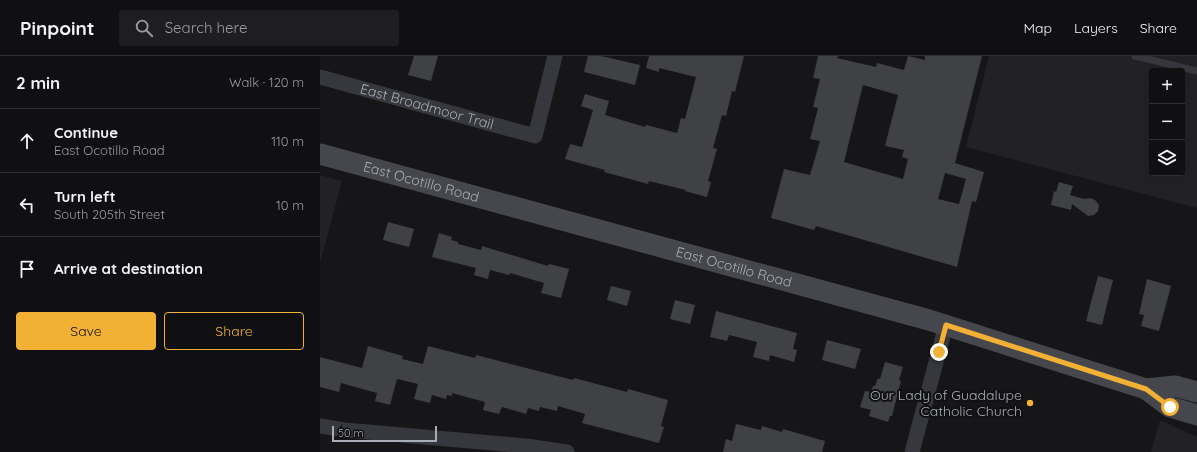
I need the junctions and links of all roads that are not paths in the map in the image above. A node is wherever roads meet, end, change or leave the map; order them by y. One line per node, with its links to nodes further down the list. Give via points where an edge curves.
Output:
1 (555, 56): 4 (street, East Broadmoor Trail, via 535,136)
2 (1135, 56): 3 (lane)
3 (1197, 71)
4 (320, 77)
5 (320, 154): 6 (main road, East Ocotillo Road)
6 (946, 325): 7 (main road, East Ocotillo Road); 12 (street)
7 (1146, 389): 8 (main road, East Ocotillo Road, via 1174,386); 9 (main road, East Ocotillo Road, via 1170,407)
8 (1197, 392)
9 (1197, 415)
10 (320, 426): 11 (street)
11 (567, 452)
12 (912, 452)

